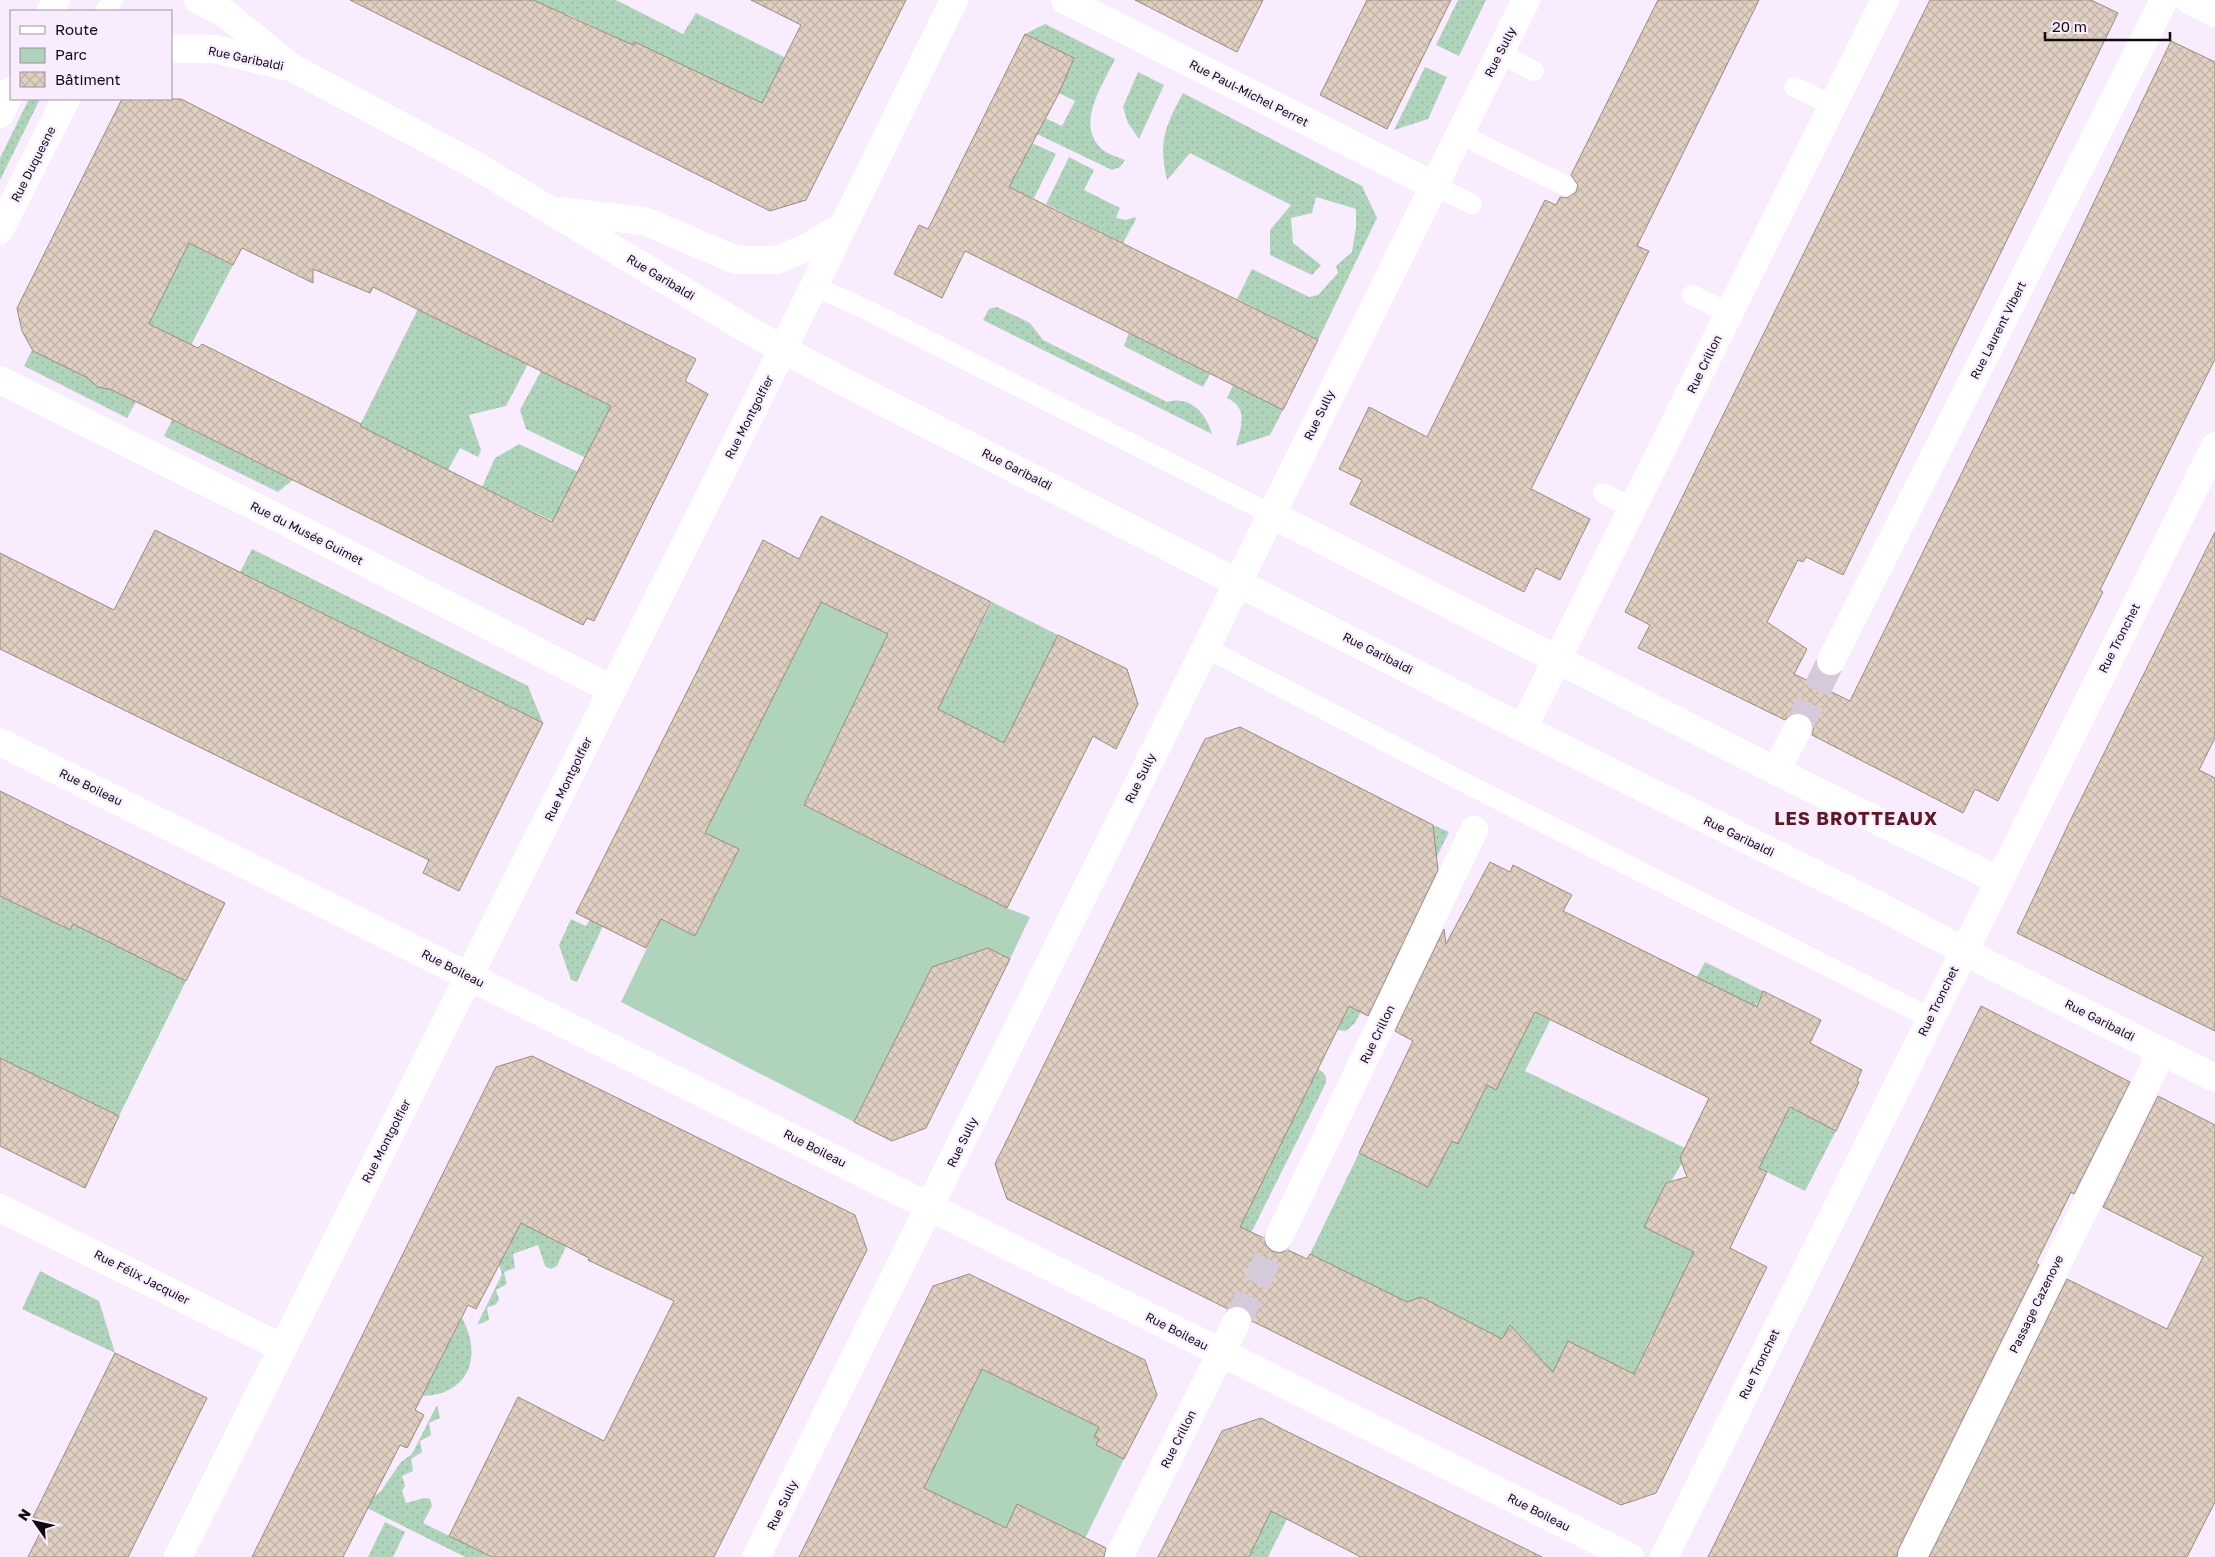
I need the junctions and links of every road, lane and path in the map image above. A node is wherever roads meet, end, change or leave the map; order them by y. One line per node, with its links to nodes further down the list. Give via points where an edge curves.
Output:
1 (198, 0): 11 (street, Rue Garibaldi, via 226,14)
2 (954, 0): 23 (street, Rue Montgolfier)
3 (1065, 0): 19 (street, Rue Paul-Michel Perret)
4 (1526, 0): 10 (street, Rue Sully)
5 (1885, 0): 16 (street, Rue Crillon)
6 (2164, 0): 37 (street, Rue Laurent Vibert)
7 (2189, 0): 8 (street)
8 (2215, 13)
9 (172, 49): 11 (street, Rue Garibaldi, via 215,49)
10 (1500, 53): 12 (lane); 18 (street, Rue Sully)
11 (291, 67): 22 (street, Rue Garibaldi, via 475,165)
12 (1534, 71)
13 (1794, 87): 16 (lane)
14 (10, 93): 17 (street)
15 (65, 100): 24 (street, Rue Duquesne)
16 (1833, 105): 27 (street, Rue Crillon)
17 (0, 114)
18 (1459, 134): 19 (street, Rue Sully); 20 (lane)
19 (1433, 185): 21 (lane); 33 (street, Rue Sully)
20 (1566, 186)
21 (1472, 204)
22 (550, 210): 23 (street, Rue Garibaldi, via 644,221 736,260 776,260 806,248); 28 (street, Rue Garibaldi)
23 (843, 226): 25 (street, Rue Montgolfier)
24 (0, 230)
25 (814, 286): 28 (street, Rue Montgolfier); 33 (lane)
26 (1692, 295): 27 (lane)
27 (1729, 313): 32 (street, Rue Crillon)
28 (783, 349): 34 (street, Rue Garibaldi); 38 (street, Rue Montgolfier)
29 (0, 380): 38 (street, Rue du Musée Guimet)
30 (2215, 446): 44 (street, Rue Tronchet)
31 (1603, 493): 32 (lane)
32 (1632, 508): 36 (street, Rue Crillon)
33 (1271, 514): 34 (street, Rue Sully); 36 (street)
34 (1237, 581): 35 (street, Rue Sully); 39 (street, Rue Garibaldi)
35 (1204, 647): 47 (lane); 50 (street, Rue Sully)
36 (1557, 661): 39 (street, Rue Crillon); 42 (street)
37 (1831, 661)
38 (613, 690): 46 (street, Rue Montgolfier)
39 (1523, 728): 45 (street, Rue Garibaldi)
40 (1798, 728): 42 (street)
41 (0, 742): 46 (street, Rue Boileau)
42 (1776, 771): 44 (street)
43 (1474, 830): 52 (street, Rue Crillon)
44 (1998, 880): 45 (street, Rue Tronchet)
45 (1964, 950): 47 (street, Rue Tronchet); 48 (street, Rue Garibaldi)
46 (469, 976): 50 (street, Rue Boileau); 54 (street, Rue Montgolfier)
47 (1930, 1018): 60 (street, Rue Tronchet)
48 (2162, 1052): 49 (street, Rue Garibaldi); 61 (street, Passage Cazenove)
49 (2215, 1078)
50 (931, 1207): 55 (street, Rue Boileau); 57 (street, Rue Sully)
51 (0, 1208): 54 (street, Rue Félix Jacquier)
52 (1279, 1237)
53 (1237, 1321): 55 (street, Rue Crillon)
54 (283, 1348): 56 (street, Rue Montgolfier)
55 (1221, 1353): 58 (street, Rue Crillon); 59 (street, Rue Boileau)
56 (178, 1557)
57 (756, 1557)
58 (1119, 1557)
59 (1630, 1557)
60 (1664, 1557)
61 (1912, 1557)

